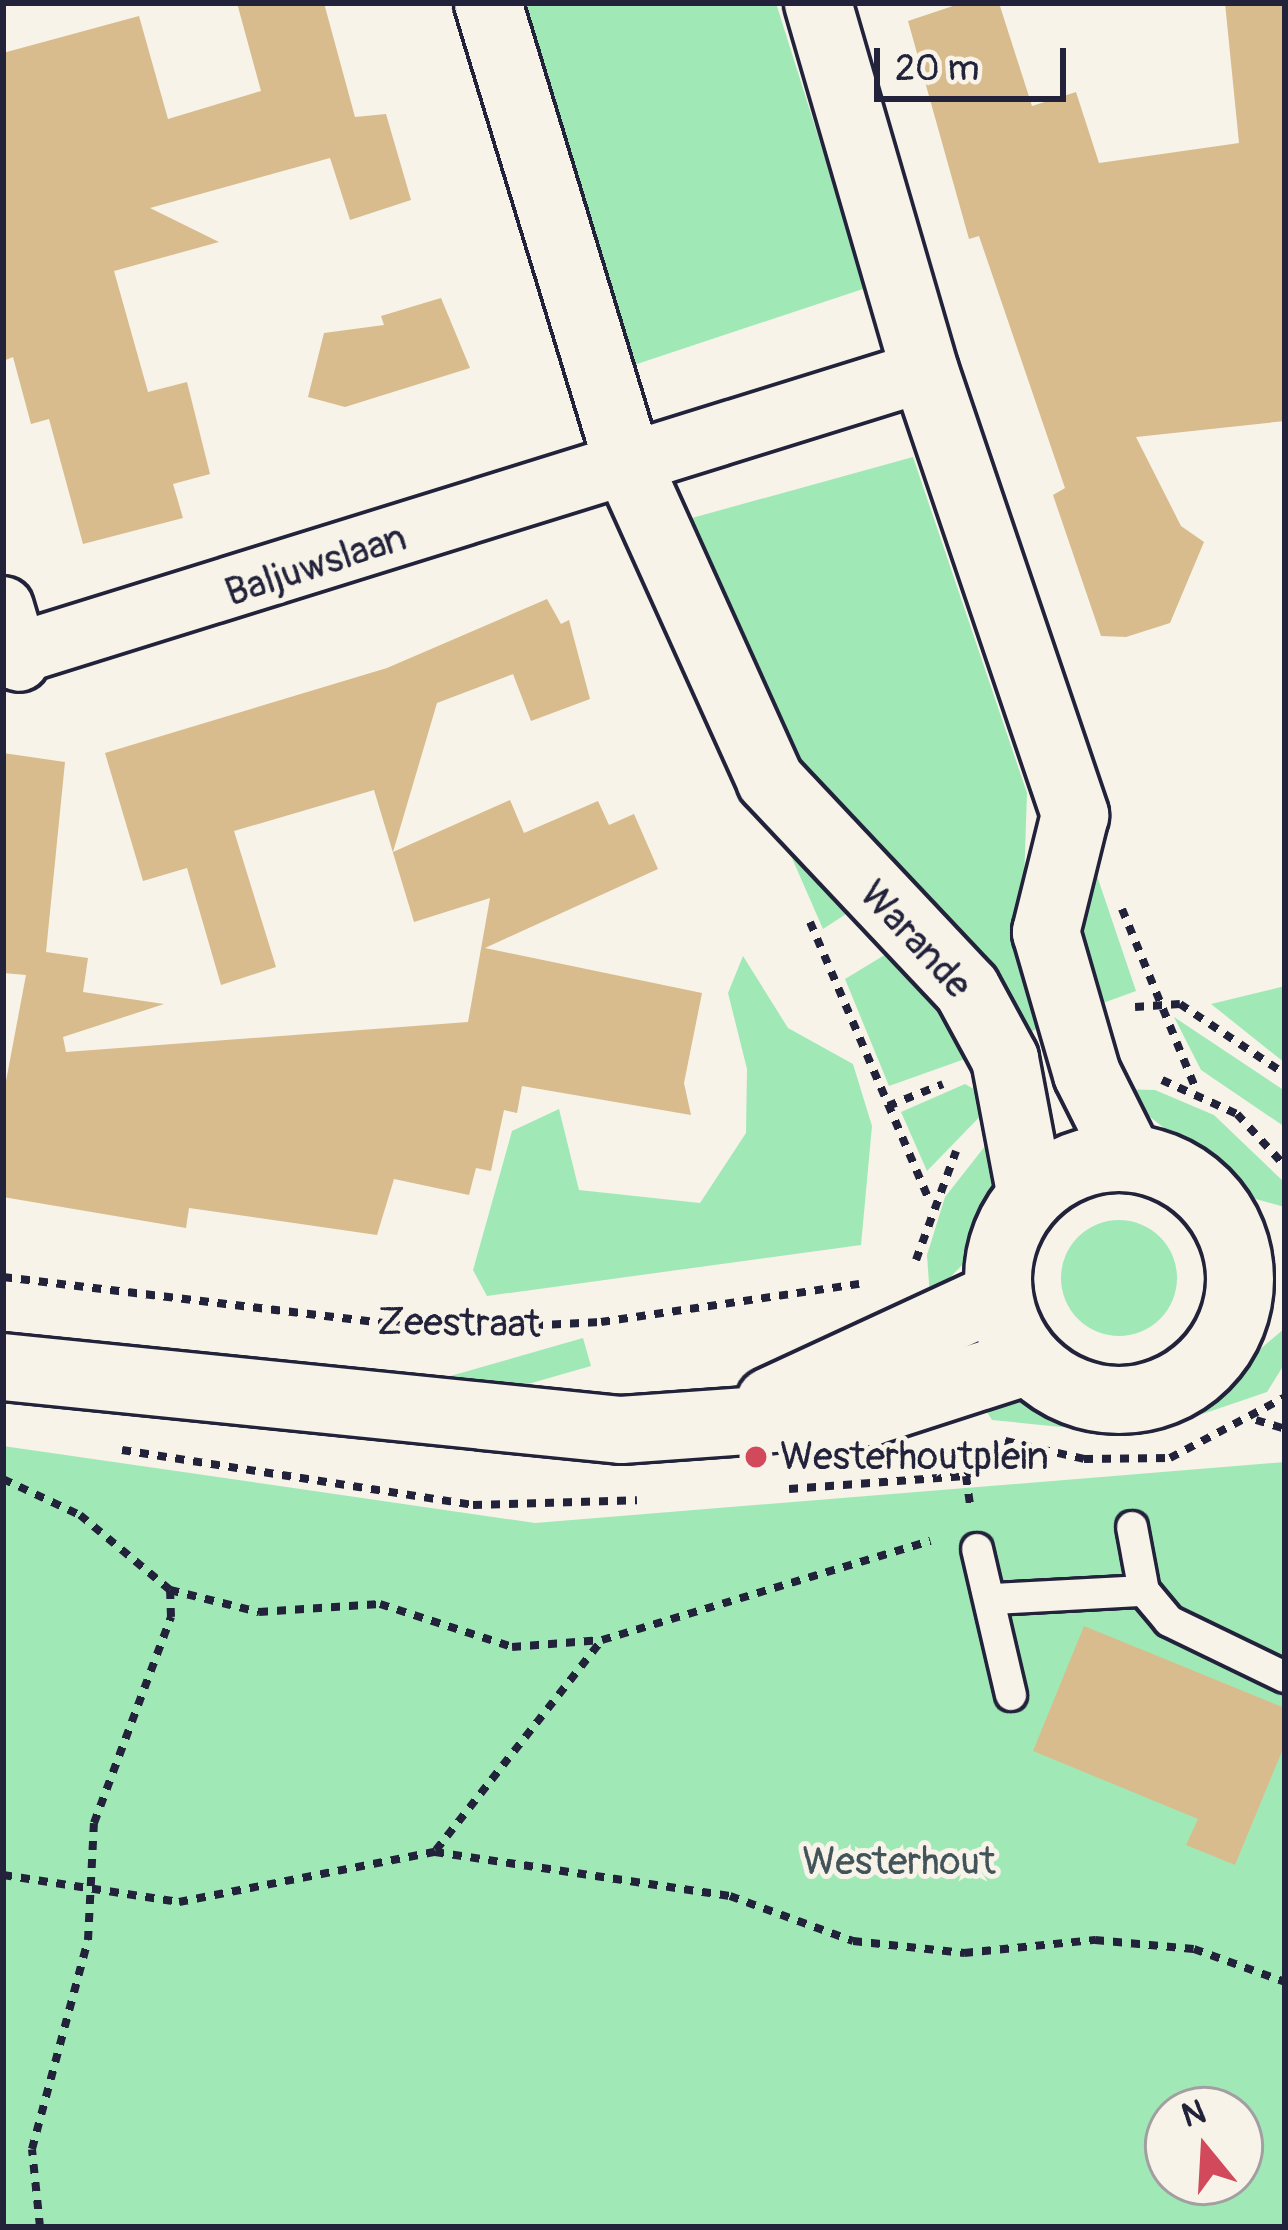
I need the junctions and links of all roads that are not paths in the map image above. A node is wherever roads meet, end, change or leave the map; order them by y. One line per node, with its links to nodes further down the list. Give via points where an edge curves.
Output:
1 (488, 3): 4 (main road, Warande)
2 (818, 3): 3 (main road)
3 (925, 370): 4 (street); 6 (main road, via 1075,814 1046,932 1088,1074)
4 (628, 467): 5 (street, Baljuwslaan); 7 (main road, Warande, via 770,780 967,989 1005,1059)
5 (8, 642)
6 (1129, 1158): 7 (main road, via 1059,1173); 8 (main road, via 1190,1180)
7 (1031, 1196): 9 (main road, via 999,1259)
8 (1258, 1232): 10 (main road)
9 (999, 1295): 11 (main road); 13 (main road)
10 (1260, 1312): 11 (main road, via 1194,1374 1144,1397 1090,1397)
11 (1028, 1361): 13 (main road, via 871,1412)
12 (3, 1367): 13 (main road, via 487,1423 621,1430)
13 (728, 1419)
14 (1132, 1527): 16 (lane)
15 (965, 1540): 17 (lane)
16 (1144, 1591): 17 (lane); 18 (lane, via 1168,1621)
17 (994, 1599): 19 (lane)
18 (1285, 1677)
19 (1010, 1695)

